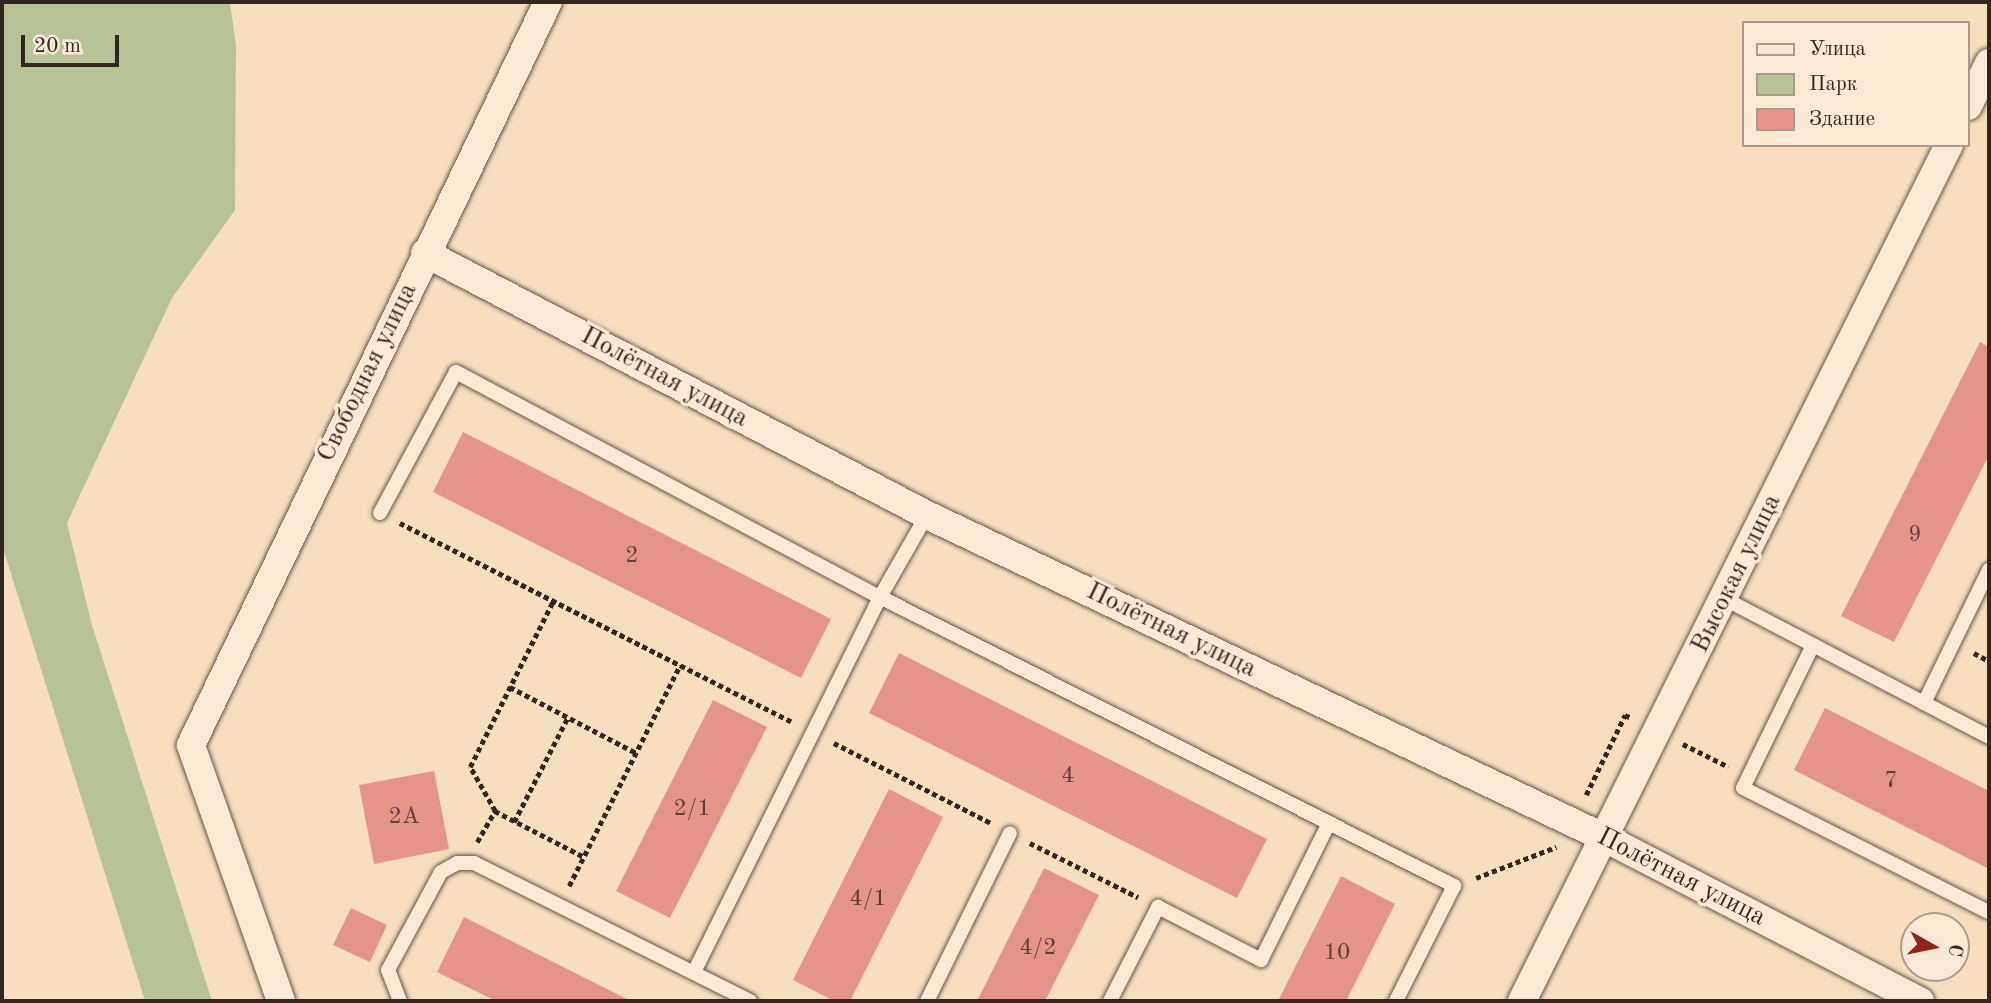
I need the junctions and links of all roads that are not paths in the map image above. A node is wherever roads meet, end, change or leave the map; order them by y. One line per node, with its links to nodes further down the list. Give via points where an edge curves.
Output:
1 (548, 2): 5 (street, Свободная улица)
2 (1989, 63): 3 (street)
3 (1970, 102)
4 (1948, 147): 10 (street, Высокая улица)
5 (425, 253): 7 (street, Полётная улица); 19 (street, Свободная улица, via 191,745)
6 (380, 513): 9 (lane, via 456,372)
7 (927, 515): 9 (lane); 16 (street, Полётная улица)
8 (1989, 570): 12 (lane)
9 (880, 597): 14 (lane); 18 (lane)
10 (1726, 599): 11 (lane); 16 (street, Высокая улица)
11 (1814, 645): 12 (lane); 17 (lane, via 1743,788)
12 (1924, 703): 13 (lane)
13 (1989, 737)
14 (1328, 825): 23 (lane, via 1261,960 1158,907); 24 (lane, via 1454,886)
15 (1010, 832): 22 (lane)
16 (1605, 838): 25 (street, Высокая улица); 26 (street, Полётная улица)
17 (1989, 912)
18 (694, 972): 20 (lane, via 496,870 465,863 441,872 388,970); 21 (lane)
19 (281, 1001)
20 (400, 1001)
21 (750, 1001)
22 (927, 1001)
23 (1110, 1001)
24 (1396, 1001)
25 (1522, 1001)
26 (1920, 1001)

